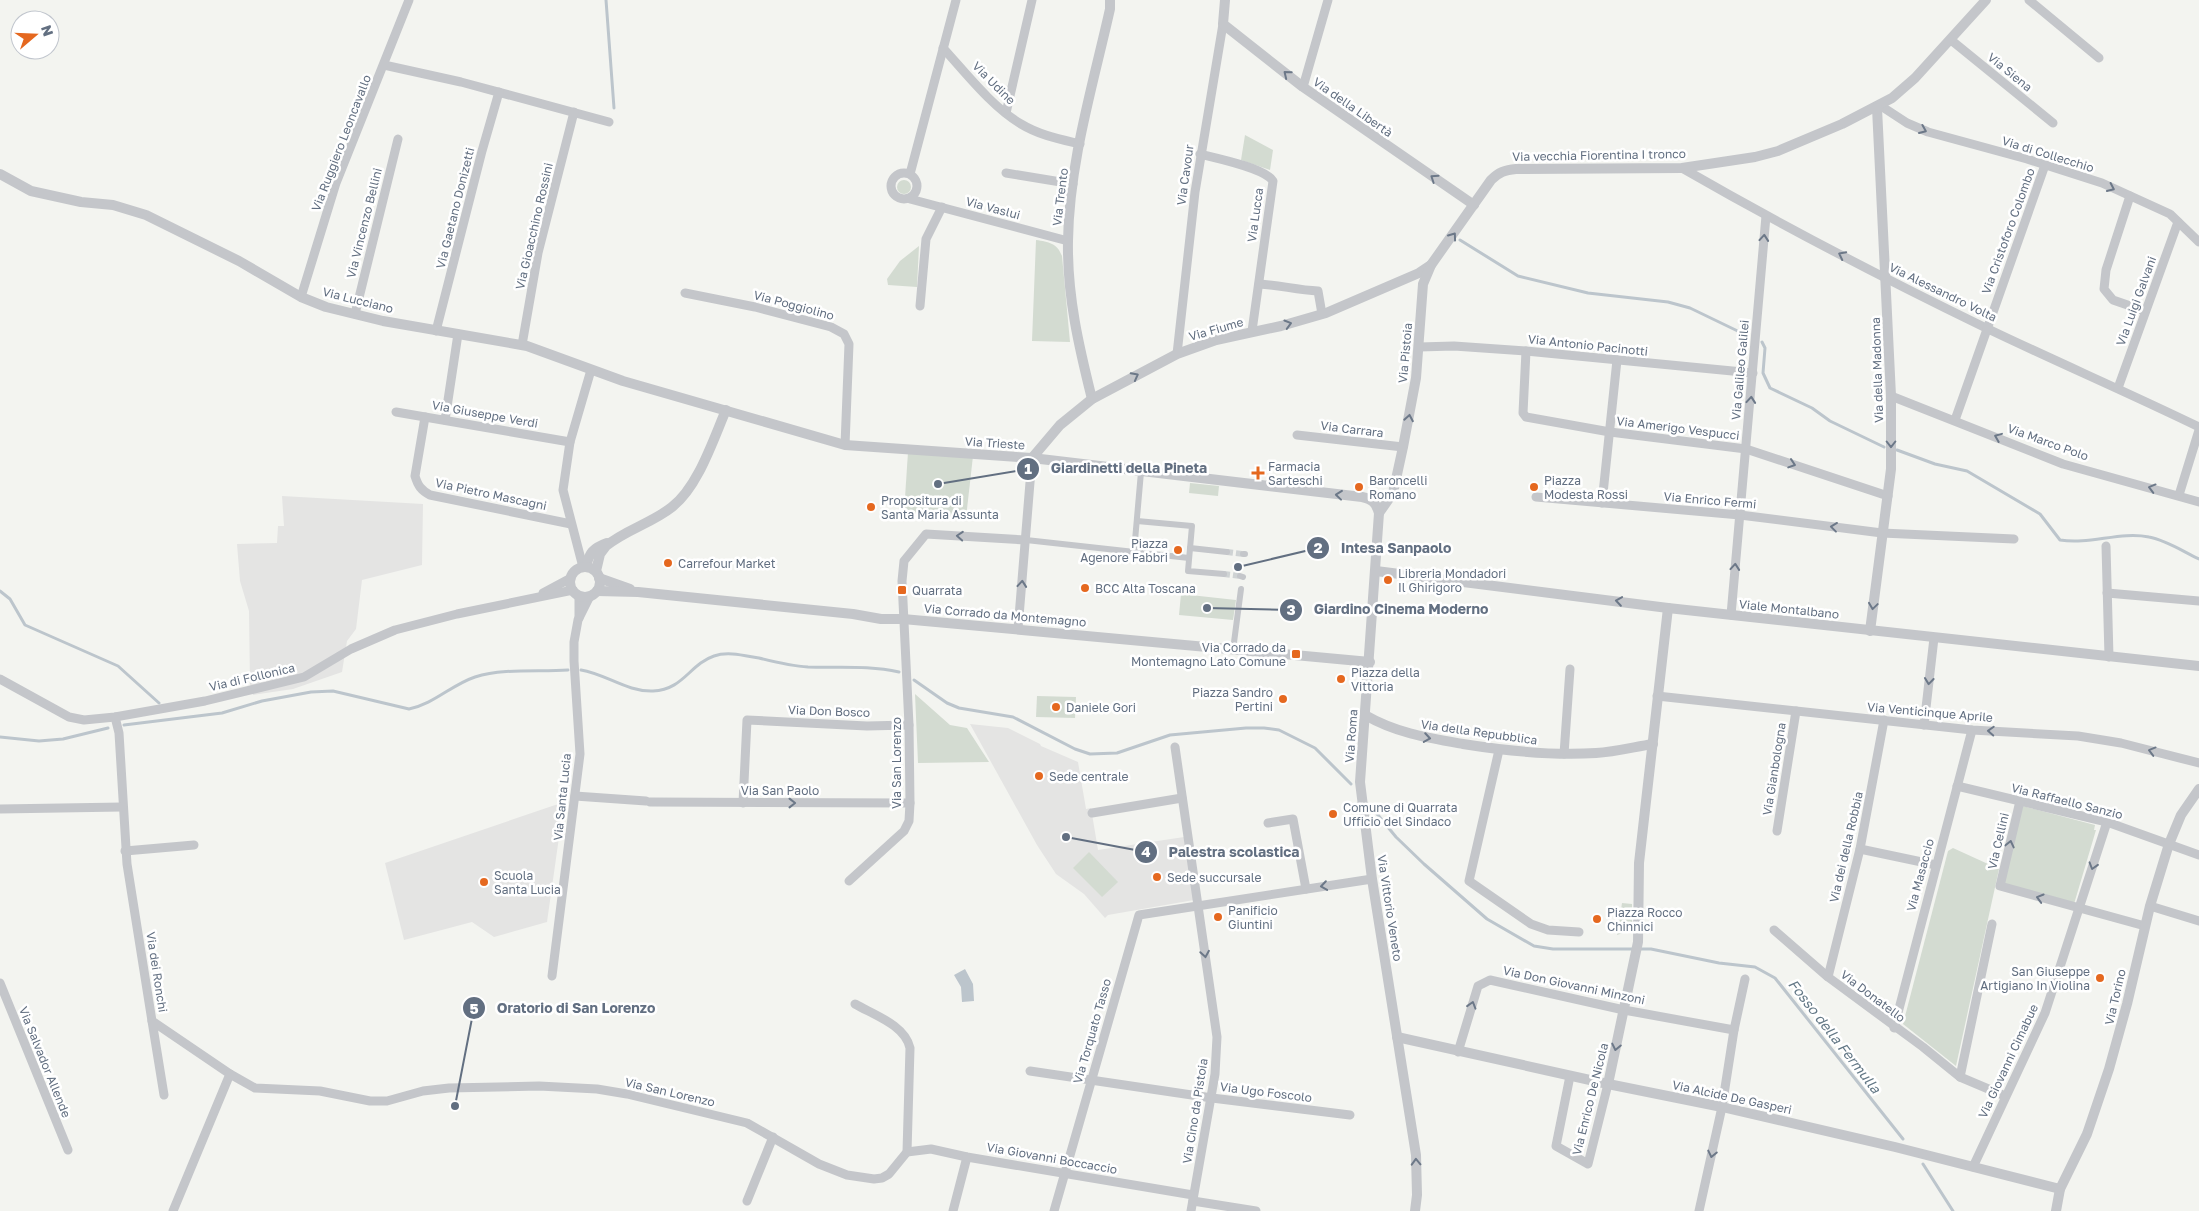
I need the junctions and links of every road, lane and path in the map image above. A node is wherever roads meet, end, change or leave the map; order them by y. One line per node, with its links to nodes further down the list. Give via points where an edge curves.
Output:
1 (409, 0): 13 (street, Via Ruggiero Leoncavallo)
2 (956, 0): 11 (street)
3 (1032, 0): 18 (street)
4 (1110, 0): 22 (street, Via Trento)
5 (1225, 0): 9 (street, Via Cavour)
6 (1328, 0): 14 (street)
7 (1986, 0): 10 (street, Via vecchia Fiorentina I tronco)
8 (2029, 0): 12 (street)
9 (1223, 24): 14 (street, Via della Libertà, one-way to 9); 23 (street, Via Cavour)
10 (1951, 40): 16 (street, Via vecchia Fiorentina I tronco, via 1904,88); 20 (street, Via Siena)
11 (942, 48): 18 (street, Via Udine); 28 (street)
12 (2099, 58)
13 (384, 65): 15 (street); 42 (street, Via Ruggiero Leoncavallo, via 336,183)
14 (1302, 87): 32 (street, Via della Libertà, one-way to 14)
15 (499, 92): 17 (street); 48 (street, Via Gaetano Donizetti)
16 (1879, 107): 24 (street, Via di Collecchio, one-way to 24, via 1928,132); 25 (street, Via vecchia Fiorentina I tronco, via 1778,151); 39 (street, Via della Madonna)
17 (574, 112): 19 (street); 51 (street, Via Gioacchino Rossini, via 538,253)
18 (1006, 112): 22 (street, Via Udine, via 1020,124 1046,136)
19 (609, 122)
20 (2053, 123)
21 (398, 139): 45 (street, Via Vincenzo Bellini)
22 (1080, 144): 29 (street, Via Trento)
23 (1200, 154): 40 (street, Via Lucca, via 1241,164 1272,178); 54 (street, Via Cavour)
24 (2045, 165): 30 (street, Via di Collecchio, one-way to 30); 47 (street, Via Cristoforo Colombo)
25 (1682, 168): 32 (street, Via vecchia Fiorentina I tronco, via 1506,170 1491,180); 34 (street, Via Alessandro Volta)
26 (1006, 173): 29 (street)
27 (0, 174): 42 (street, Via Lucciano, via 31,191 114,205 146,215 239,261)
28 (910, 174): 31 (street, via 918,185); 31 (street, via 898,175 891,183 898,198)
29 (1073, 184): 36 (street, Via Trento)
30 (2130, 196): 35 (street, Via di Collecchio, via 2170,214); 44 (street, via 2106,270 2104,289 2113,300)
31 (910, 199): 33 (street, Via Vaslui)
32 (1474, 205): 38 (street, Via Pistoia, one-way to 32)
33 (942, 207): 36 (street, Via Vaslui); 43 (street, via 926,239)
34 (1766, 216): 39 (street, Via Alessandro Volta, one-way to 34); 57 (street, Via Galileo Galilei, one-way to 34)
35 (2178, 222): 37 (street, Via di Collecchio); 44 (street, Via Luigi Galvani)
36 (1068, 241): 60 (street, Via Trento, via 1073,317)
37 (2199, 242)
38 (1431, 266): 46 (street, Via Fiume); 52 (street, Via Pistoia, via 1423,284 1420,304)
39 (1886, 278): 47 (street, Via Alessandro Volta); 59 (street, Via della Madonna)
40 (1259, 284): 46 (street, via 1318,291); 49 (street, Via Lucca)
41 (685, 293): 70 (street, Via Poggiolino, via 822,324 844,334 849,344)
42 (301, 297): 45 (street, Via Lucciano)
43 (920, 306)
44 (2145, 311): 58 (street, Via Luigi Galvani)
45 (355, 314): 48 (street, Via Lucciano)
46 (1322, 314): 49 (street, Via Fiume, one-way to 46)
47 (1987, 328): 58 (street, Via Alessandro Volta); 65 (street, Via Cristoforo Colombo)
48 (436, 330): 50 (street, Via Lucciano)
49 (1252, 331): 54 (street, Via Fiume)
50 (458, 334): 51 (street, Via Lucciano); 64 (street)
51 (522, 345): 56 (street, Via Lucciano)
52 (1420, 347): 53 (street, Via Antonio Pacinotti); 71 (street, Via Pistoia, one-way to 52)
53 (1526, 351): 55 (street, Via Antonio Pacinotti); 67 (street, Via Amerigo Vespucci, via 1522,413 1526,418)
54 (1177, 354): 60 (street, Via Fiume, one-way to 54)
55 (1617, 360): 57 (street, Via Antonio Pacinotti); 67 (street)
56 (591, 370): 61 (street, Via Lucciano); 69 (street)
57 (1753, 373): 72 (street, Via Galileo Galilei, one-way to 57)
58 (2118, 388): 66 (street, Via Alessandro Volta)
59 (1891, 396): 65 (street, Via Marco Polo); 76 (street, Via della Madonna, one-way to 76)
60 (1092, 399): 73 (street, Via Fiume, via 1060,425)
61 (726, 410): 70 (street, Via Trieste); 92 (street, via 686,493 659,516 610,542)
62 (396, 412): 63 (street, Via Giuseppe Verdi)
63 (425, 417): 64 (street, Via Giuseppe Verdi); 83 (street, Via Pietro Mascagni, via 415,476 422,490)
64 (445, 420): 69 (street, Via Giuseppe Verdi)
65 (1955, 420): 75 (street, Via Marco Polo, one-way to 65, via 2063,464)
66 (2199, 429): 75 (street)
67 (1610, 432): 72 (street, Via Amerigo Vespucci); 79 (street)
68 (1297, 435): 71 (street, Via Carrara)
69 (570, 442): 83 (street, via 563,490)
70 (845, 444): 73 (street, Via Trieste)
71 (1403, 447): 80 (street, Via Pistoia, via 1393,493)
72 (1746, 449): 76 (street, Via Amerigo Vespucci, one-way to 76); 81 (street, Via Galileo Galilei)
73 (1032, 458): 74 (street, Via Trieste); 86 (street)
74 (1141, 472): 80 (street, Via Trieste, one-way to 74, via 1374,502 1362,497); 82 (street)
75 (2179, 495): 78 (street, Via Marco Polo)
76 (1888, 496): 84 (street, Via della Madonna)
77 (1536, 497): 79 (street, Via Enrico Fermi)
78 (2199, 502)
79 (1602, 503): 81 (street, Via Enrico Fermi)
80 (1379, 514): 93 (street)
81 (1740, 515): 84 (street, Via Enrico Fermi, one-way to 81); 104 (street, Via Galileo Galilei, one-way to 81)
82 (1137, 521): 88 (street, via 1192,526); 89 (street)
83 (571, 524): 92 (street)
84 (1882, 533): 85 (street, Via Enrico Fermi); 108 (street, Via della Madonna, one-way to 108)
85 (2014, 538)
86 (1026, 540): 89 (street); 105 (street, Via San Lorenzo, one-way to 105, via 926,534 904,561); 107 (street, one-way to 86)
87 (2106, 546): 99 (street)
88 (1190, 548): 90 (street); 91 (street)
89 (1134, 552): 91 (street)
90 (1227, 552)
91 (1189, 558): 94 (street, via 1188,570)
92 (591, 571): 95 (street, via 576,570); 97 (street, Via Corrado da Montemagno); 100 (street, via 600,585)
93 (1376, 571): 103 (street, Viale Montalbano, one-way to 93); 112 (street, Via Roma)
94 (1224, 574)
95 (571, 578): 98 (street, via 570,585); 101 (street, Via di Follonica)
96 (1241, 590): 110 (street)
97 (638, 592): 100 (street, Via Corrado da Montemagno); 105 (street, Via Corrado da Montemagno)
98 (576, 593): 100 (street); 101 (street, Via di Follonica); 106 (street, Via Santa Lucia)
99 (2107, 593): 102 (street); 111 (street)
100 (594, 594): 106 (street, Via Santa Lucia)
101 (536, 597): 119 (street, Via di Follonica, via 395,630 351,649 304,677)
102 (2199, 601)
103 (1668, 608): 104 (street, Viale Montalbano); 116 (street)
104 (1731, 615): 108 (street, Viale Montalbano)
105 (903, 619): 107 (street, Via Corrado da Montemagno); 121 (street, Via San Lorenzo)
106 (578, 620): 132 (street, Via Santa Lucia, via 574,655 580,746)
107 (1018, 629): 110 (street, Via Corrado da Montemagno)
108 (1870, 631): 109 (street, Viale Montalbano)
109 (1934, 638): 111 (street, Viale Montalbano); 122 (street, one-way to 122)
110 (1233, 650): 112 (street, Via Corrado da Montemagno)
111 (2108, 657): 113 (street, Viale Montalbano)
112 (1370, 662): 118 (street, Via Roma)
113 (2199, 666)
114 (1570, 669): 127 (street)
115 (0, 679): 119 (street, Via di Follonica, via 69,717 84,720)
116 (1657, 696): 117 (street, Via Venticinque Aprile); 124 (street)
117 (1796, 711): 120 (street, Via Venticinque Aprile); 142 (street, Via Gianbologna)
118 (1365, 715): 126 (street, Via della Repubblica, one-way to 126, via 1413,736); 129 (street, Via Roma)
119 (115, 718): 137 (street, Via dei Ronchi, via 119,733)
120 (1884, 720): 122 (street, Via Venticinque Aprile); 145 (street, Via dei della Robbia)
121 (909, 725): 135 (street, Via Don Bosco, via 747,720); 136 (street, Via San Lorenzo)
122 (1924, 725): 123 (street, Via Venticinque Aprile)
123 (1972, 730): 128 (street, Via Venticinque Aprile, one-way to 123, via 2096,738); 130 (street, Via Masaccio)
124 (1653, 744): 127 (street, Via della Repubblica, via 1598,753); 165 (street, Via Enrico De Nicola, via 1639,863 1638,942)
125 (1175, 747): 133 (street, Via Cino da Pistoia)
126 (1500, 750): 127 (street, Via della Repubblica); 159 (street, via 1469,881 1531,924 1548,930)
127 (1564, 754)
128 (2199, 763)
129 (1360, 782): 149 (street, Via Vittorio Veneto)
130 (1957, 786): 134 (street, Via Raffaello Sanzio); 148 (street, Via Masaccio)
131 (2199, 789): 143 (street, Via Torino, via 2181,815)
132 (575, 796): 135 (street, Via San Paolo); 160 (street, Via Santa Lucia)
133 (1182, 798): 139 (street); 152 (street, Via Cino da Pistoia)
134 (2020, 801): 140 (street, Via Raffaello Sanzio); 154 (street, Via Cellini, one-way to 134, via 2000,886)
135 (743, 803): 136 (street, Via San Paolo, one-way to 136)
136 (910, 803): 150 (street, Via San Lorenzo, via 909,821 904,831)
137 (122, 807): 138 (street); 146 (street, Via dei Ronchi)
138 (0, 809)
139 (1092, 813)
140 (2107, 822): 143 (street, Via Raffaello Sanzio); 154 (street, Via Giovanni Cimabue, one-way to 154)
141 (1268, 823): 151 (street, via 1293,819)
142 (1777, 831)
143 (2170, 844): 147 (street, Via Raffaello Sanzio); 153 (street, Via Torino)
144 (194, 845): 146 (street)
145 (1860, 849): 148 (street); 161 (street, Via dei della Robbia)
146 (125, 851): 166 (street, Via dei Ronchi)
147 (2199, 855)
148 (1936, 865): 167 (street, Via Masaccio)
149 (1372, 879): 151 (street, one-way to 151); 169 (street, Via Vittorio Veneto)
150 (849, 881)
151 (1306, 889): 152 (street)
152 (1198, 906): 175 (street, Via Torquato Tasso, via 1139,915); 179 (street, Via Cino da Pistoia, one-way to 179, via 1218,1037)
153 (2150, 906): 155 (street); 157 (street, Via Torino)
154 (2080, 909): 157 (street); 178 (street, Via Giovanni Cimabue, via 2045,1013)
155 (2199, 921)
156 (1992, 924): 174 (street)
157 (2145, 926): 188 (street, Via Torino, via 2109,1069 2086,1134)
158 (1774, 930): 161 (street, Via Donatello)
159 (1579, 932)
160 (552, 976)
161 (1828, 977): 167 (street, Via Donatello)
162 (1745, 979): 168 (street)
163 (0, 983): 183 (street, Via Salvador Allende)
164 (855, 1004): 184 (street, via 894,1026 909,1040)
165 (1624, 1010): 168 (street, Via Don Giovanni Minzoni); 170 (street, Via Don Giovanni Minzoni, one-way to 165, via 1478,986 1490,980); 176 (street, Via Enrico De Nicola, one-way to 176)
166 (152, 1021): 172 (street, Via dei Ronchi); 177 (street)
167 (1894, 1028): 174 (street, Via Donatello)
168 (1734, 1030): 180 (street)
169 (1397, 1036): 170 (street, Via Alcide De Gasperi); 196 (street, Via Vittorio Veneto, one-way to 169, via 1416,1155)
170 (1458, 1052): 173 (street, Via Alcide De Gasperi)
171 (1030, 1071): 175 (street, Via Ugo Foscolo)
172 (230, 1074): 182 (street, Via San Lorenzo, via 255,1088 320,1091 370,1101 388,1101 449,1088 539,1086 597,1089 747,1124); 191 (street)
173 (1570, 1076): 176 (street, Via Alcide De Gasperi); 176 (street, Via Enrico De Nicola, via 1556,1146 1588,1164)
174 (1960, 1077): 178 (street, Via Donatello)
175 (1091, 1081): 179 (street, Via Ugo Foscolo); 187 (street, Via Torquato Tasso)
176 (1608, 1084): 180 (street, Via Alcide De Gasperi)
177 (164, 1095)
178 (2005, 1096): 186 (street, Via Giovanni Cimabue)
179 (1212, 1098): 181 (street, Via Ugo Foscolo); 189 (street, Via Cino da Pistoia)
180 (1722, 1107): 186 (street, Via Alcide De Gasperi); 197 (street, one-way to 197)
181 (1350, 1114)
182 (773, 1137): 184 (street, Via San Lorenzo, via 819,1164 865,1179 889,1174); 190 (street)
183 (68, 1150)
184 (907, 1152): 185 (street, Via Giovanni Boccaccio, via 931,1149)
185 (967, 1157): 187 (street, Via Giovanni Boccaccio); 192 (street)
186 (1973, 1167): 188 (street, Via Alcide De Gasperi)
187 (1064, 1172): 189 (street, Via Giovanni Boccaccio); 193 (street, Via Torquato Tasso)
188 (2060, 1189): 198 (street, Via Torino)
189 (1193, 1198): 194 (street, Via Cino da Pistoia); 195 (street, Via Giovanni Boccaccio)
190 (747, 1201)
191 (172, 1211)
192 (952, 1211)
193 (1054, 1211)
194 (1191, 1211)
195 (1256, 1211)
196 (1415, 1211)
197 (1700, 1211)
198 (2056, 1211)

